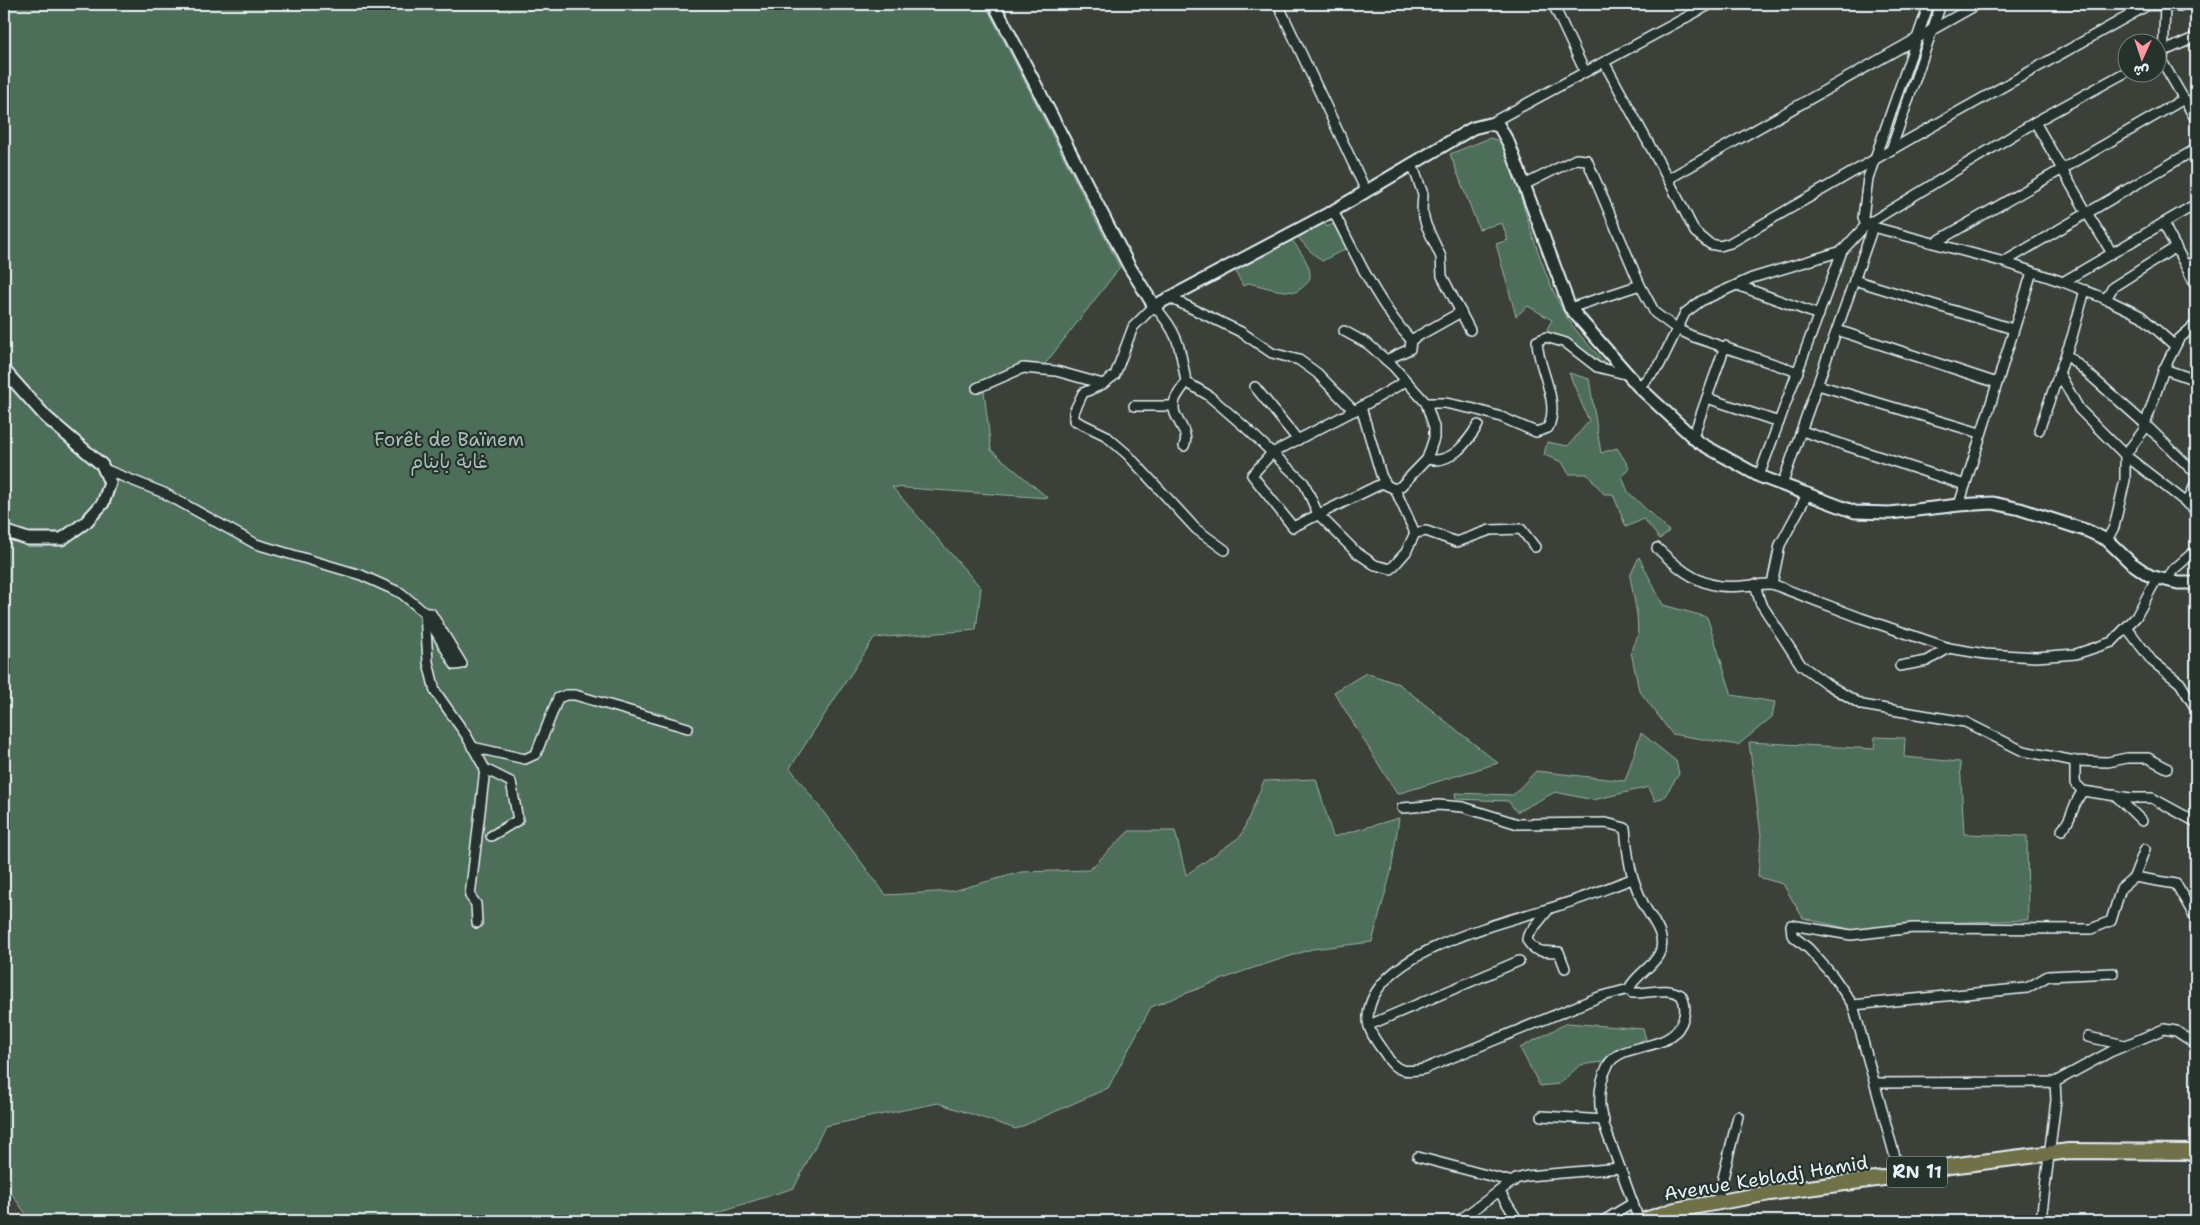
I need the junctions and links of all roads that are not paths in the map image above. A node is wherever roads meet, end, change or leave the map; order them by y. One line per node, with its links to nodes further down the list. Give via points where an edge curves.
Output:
1 (994, 4): 53 (street, via 1129,266)
2 (1278, 4): 31 (street)
3 (1554, 4): 17 (street)
4 (1711, 4): 16 (street)
5 (1929, 4): 12 (street)
6 (1941, 4): 10 (street)
7 (1978, 4): 10 (street)
8 (2184, 4): 9 (street)
9 (2165, 5): 11 (street); 25 (street, via 2148,5)
10 (1932, 30): 12 (street); 14 (street)
11 (2163, 32)
12 (1920, 37): 14 (street); 26 (street); 29 (street)
13 (2196, 37): 15 (street)
14 (1926, 47): 25 (street)
15 (2168, 49)
16 (1604, 62): 17 (street); 29 (street)
17 (1585, 72): 23 (street)
18 (2168, 72): 20 (street)
19 (2118, 76): 22 (street)
20 (2184, 99): 21 (street); 28 (street)
21 (2196, 120)
22 (2035, 122): 28 (street); 36 (street)
23 (1489, 124): 27 (street, via 1472,128); 30 (street, via 1499,126)
24 (2196, 149): 34 (street)
25 (1891, 150): 26 (street)
26 (1876, 159): 29 (street, via 1720,246 1704,241 1695,232); 36 (street, via 1868,178 1863,218)
27 (1412, 164): 31 (street); 55 (street, via 1423,194 1422,210 1426,225 1441,257 1442,276)
28 (2063, 169): 34 (street); 37 (street)
29 (1668, 179)
30 (1524, 185): 47 (street, via 1576,159 1587,160); 54 (street)
31 (1366, 191): 33 (street)
32 (2196, 204): 35 (street)
33 (1333, 210): 51 (street); 63 (street, via 1395,323)
34 (2087, 213): 40 (street); 42 (street)
35 (2163, 223): 38 (street); 40 (street)
36 (1869, 226): 37 (street); 39 (street); 45 (street)
37 (1934, 243): 42 (street)
38 (2176, 247): 43 (street); 52 (street, via 2113,287)
39 (1842, 252): 48 (street); 56 (street)
40 (2112, 253): 46 (street)
41 (2196, 260): 43 (street)
42 (2004, 262): 44 (street)
43 (2186, 266): 49 (street)
44 (2032, 272): 46 (street); 59 (street)
45 (1854, 280): 59 (street); 61 (street)
46 (2063, 282): 50 (street)
47 (1640, 285): 54 (street); 58 (street, via 1655,313)
48 (1737, 285): 56 (street); 58 (street, via 1701,301 1685,313)
49 (2196, 286)
50 (2085, 290): 52 (street); 66 (street)
51 (1170, 298): 53 (street); 86 (street, via 1240,332 1272,353 1299,360)
52 (2106, 299): 65 (street, via 2142,316)
53 (1154, 306): 75 (street, via 1169,322 1179,340); 77 (street, via 1133,327 1115,375)
54 (1570, 308): 72 (street)
55 (1461, 312): 60 (street); 63 (street)
56 (1819, 315): 70 (street)
57 (2196, 324): 65 (street)
58 (1677, 329): 64 (street); 80 (street, via 1659,366)
59 (2013, 329): 76 (street)
60 (1470, 330)
61 (1837, 330): 76 (street); 78 (street)
62 (1344, 332): 67 (street, via 1368,344)
63 (1411, 340): 67 (street, via 1410,349)
64 (1725, 346): 70 (street); 82 (street)
65 (2175, 346): 68 (street)
66 (2066, 354): 71 (street); 88 (street)
67 (1386, 360): 74 (street)
68 (2164, 369): 73 (street); 88 (street)
69 (4, 370): 99 (street, via 46,417)
70 (1798, 372): 87 (street)
71 (2059, 373): 90 (street); 97 (street, via 2080,409)
72 (1628, 376): 80 (street); 83 (street, via 1597,367 1566,343 1546,337 1537,341 1537,354 1552,405 1553,418 1548,428 1536,432 1474,409)
73 (2196, 380)
74 (1406, 381): 83 (street); 86 (street)
75 (1186, 382): 85 (street); 96 (street, via 1208,395)
76 (1996, 383): 92 (street)
77 (1103, 384): 81 (street, via 1056,371 1023,368); 117 (street, via 1083,393 1074,412 1074,420 1105,435 1127,454 1196,529)
78 (1818, 384): 91 (street); 92 (street)
79 (1255, 387): 94 (street)
80 (1639, 387): 93 (street)
81 (977, 388)
82 (1707, 398): 87 (street); 93 (street)
83 (1426, 402): 98 (street, via 1434,427)
84 (1134, 406): 85 (street)
85 (1174, 406): 95 (street, via 1187,441)
86 (1357, 409): 94 (street); 102 (street)
87 (1779, 422): 101 (street)
88 (2145, 424): 97 (street); 100 (street, via 2191,469)
89 (1478, 425): 98 (street, via 1467,443 1450,456 1436,462)
90 (2039, 430)
91 (1802, 431): 104 (street); 105 (street)
92 (1980, 433): 105 (street)
93 (1693, 437): 101 (street)
94 (1298, 440): 96 (street)
95 (1184, 446)
96 (1272, 453): 111 (street, via 1304,483); 111 (street, via 1252,475 1293,526)
97 (2125, 455): 108 (street); 114 (street, via 2126,480 2114,527)
98 (1427, 459): 106 (street)
99 (104, 469): 112 (street, via 110,482 103,503 86,522 62,539 28,540); 123 (street, via 164,493 256,544 361,574 401,593)
100 (2196, 470)
101 (1759, 476): 104 (street)
102 (1385, 482): 106 (street); 111 (street)
103 (2196, 482): 108 (street)
104 (1782, 485): 107 (street)
105 (1965, 485): 109 (street)
106 (1395, 489): 113 (street)
107 (1808, 493): 109 (street, via 1855,512 1890,513); 122 (street, via 1780,545)
108 (2187, 504): 110 (street)
109 (1959, 505): 114 (street, via 1993,503 2020,509)
110 (2196, 513)
111 (1318, 514): 113 (street, via 1356,552 1375,565 1391,569 1406,552)
112 (4, 531)
113 (1414, 533): 115 (street, via 1426,531 1457,542 1490,530 1521,529)
114 (2107, 540): 119 (street, via 2130,562 2150,576)
115 (1535, 547)
116 (1657, 548): 121 (street, via 1682,571 1705,582 1721,586)
117 (1225, 550)
118 (2196, 550): 119 (street)
119 (2162, 579): 120 (street); 124 (street)
120 (2196, 583)
121 (1755, 584): 122 (street); 131 (street, via 1760,602 1801,665 1862,705 1965,722 2022,751)
122 (1772, 584): 125 (street)
123 (425, 613): 123 (street, via 456,665 462,664 431,613); 130 (street, via 428,662 435,691)
124 (2127, 628): 125 (street, via 2112,642 2076,654 1984,654); 127 (street, via 2144,652)
125 (1949, 648): 126 (street, via 1927,661)
126 (1900, 666)
127 (2192, 694): 128 (street)
128 (2196, 709)
129 (688, 728): 130 (street, via 566,694 558,698 536,754 525,759)
130 (472, 747): 133 (street)
131 (2075, 761): 132 (street, via 2148,758); 134 (street, via 2075,783)
132 (2167, 768)
133 (485, 769): 140 (street, via 511,782 518,820); 146 (street, via 470,896 476,904)
134 (2083, 791): 135 (street); 139 (street, via 2070,821)
135 (2115, 795): 137 (street); 138 (street, via 2152,798)
136 (1402, 808): 143 (street, via 1438,804 1463,807 1518,824 1606,823 1624,828)
137 (2142, 821)
138 (2196, 822)
139 (2062, 830)
140 (492, 836)
141 (2145, 849): 142 (street)
142 (2134, 877): 145 (street, via 2176,884); 151 (street, via 2121,888 2111,921 2091,929 1913,928 1851,935 1791,925 1792,935 1833,976)
143 (1632, 879): 144 (street); 150 (street, via 1661,935 1660,953)
144 (1549, 909): 148 (street, via 1528,934 1527,940 1536,950 1558,952); 152 (street, via 1482,928 1407,961 1379,986 1368,1018)
145 (2196, 919)
146 (477, 923)
147 (1519, 961): 152 (street)
148 (1565, 968)
149 (2113, 973): 151 (street, via 2048,976 2027,988)
150 (1629, 989): 152 (street, via 1599,997 1410,1072 1392,1065); 160 (street, via 1632,993 1665,989 1675,992 1685,1002 1685,1012 1683,1022 1665,1041 1618,1056 1609,1063 1600,1089)
151 (1853, 1005): 157 (street)
152 (1369, 1025)
153 (2088, 1037): 155 (street)
154 (2196, 1044): 155 (street, via 2176,1031 2164,1029)
155 (2126, 1045): 156 (street)
156 (2055, 1082): 157 (street); 162 (street, via 2056,1100)
157 (1876, 1083): 165 (street)
158 (1542, 1116): 160 (street)
159 (1738, 1116): 169 (street)
160 (1604, 1120): 164 (street)
161 (2196, 1152): 162 (main road, Avenue Kebladj Hamid / RN 11)
162 (2049, 1153): 165 (main road, Avenue Kebladj Hamid / RN 11); 174 (street)
163 (1418, 1157): 166 (street)
164 (1620, 1168): 166 (street, via 1541,1173); 168 (street)
165 (1900, 1175): 169 (main road, Avenue Kebladj Hamid / RN 11)
166 (1513, 1182): 167 (street)
167 (1499, 1192): 170 (street); 171 (street)
168 (1633, 1203): 172 (street); 173 (street)
169 (1717, 1203): 173 (main road, Avenue Kebladj Hamid / RN 11, via 1675,1210)
170 (1458, 1221)
171 (1518, 1221)
172 (1604, 1221)
173 (1640, 1221)
174 (2043, 1221)

